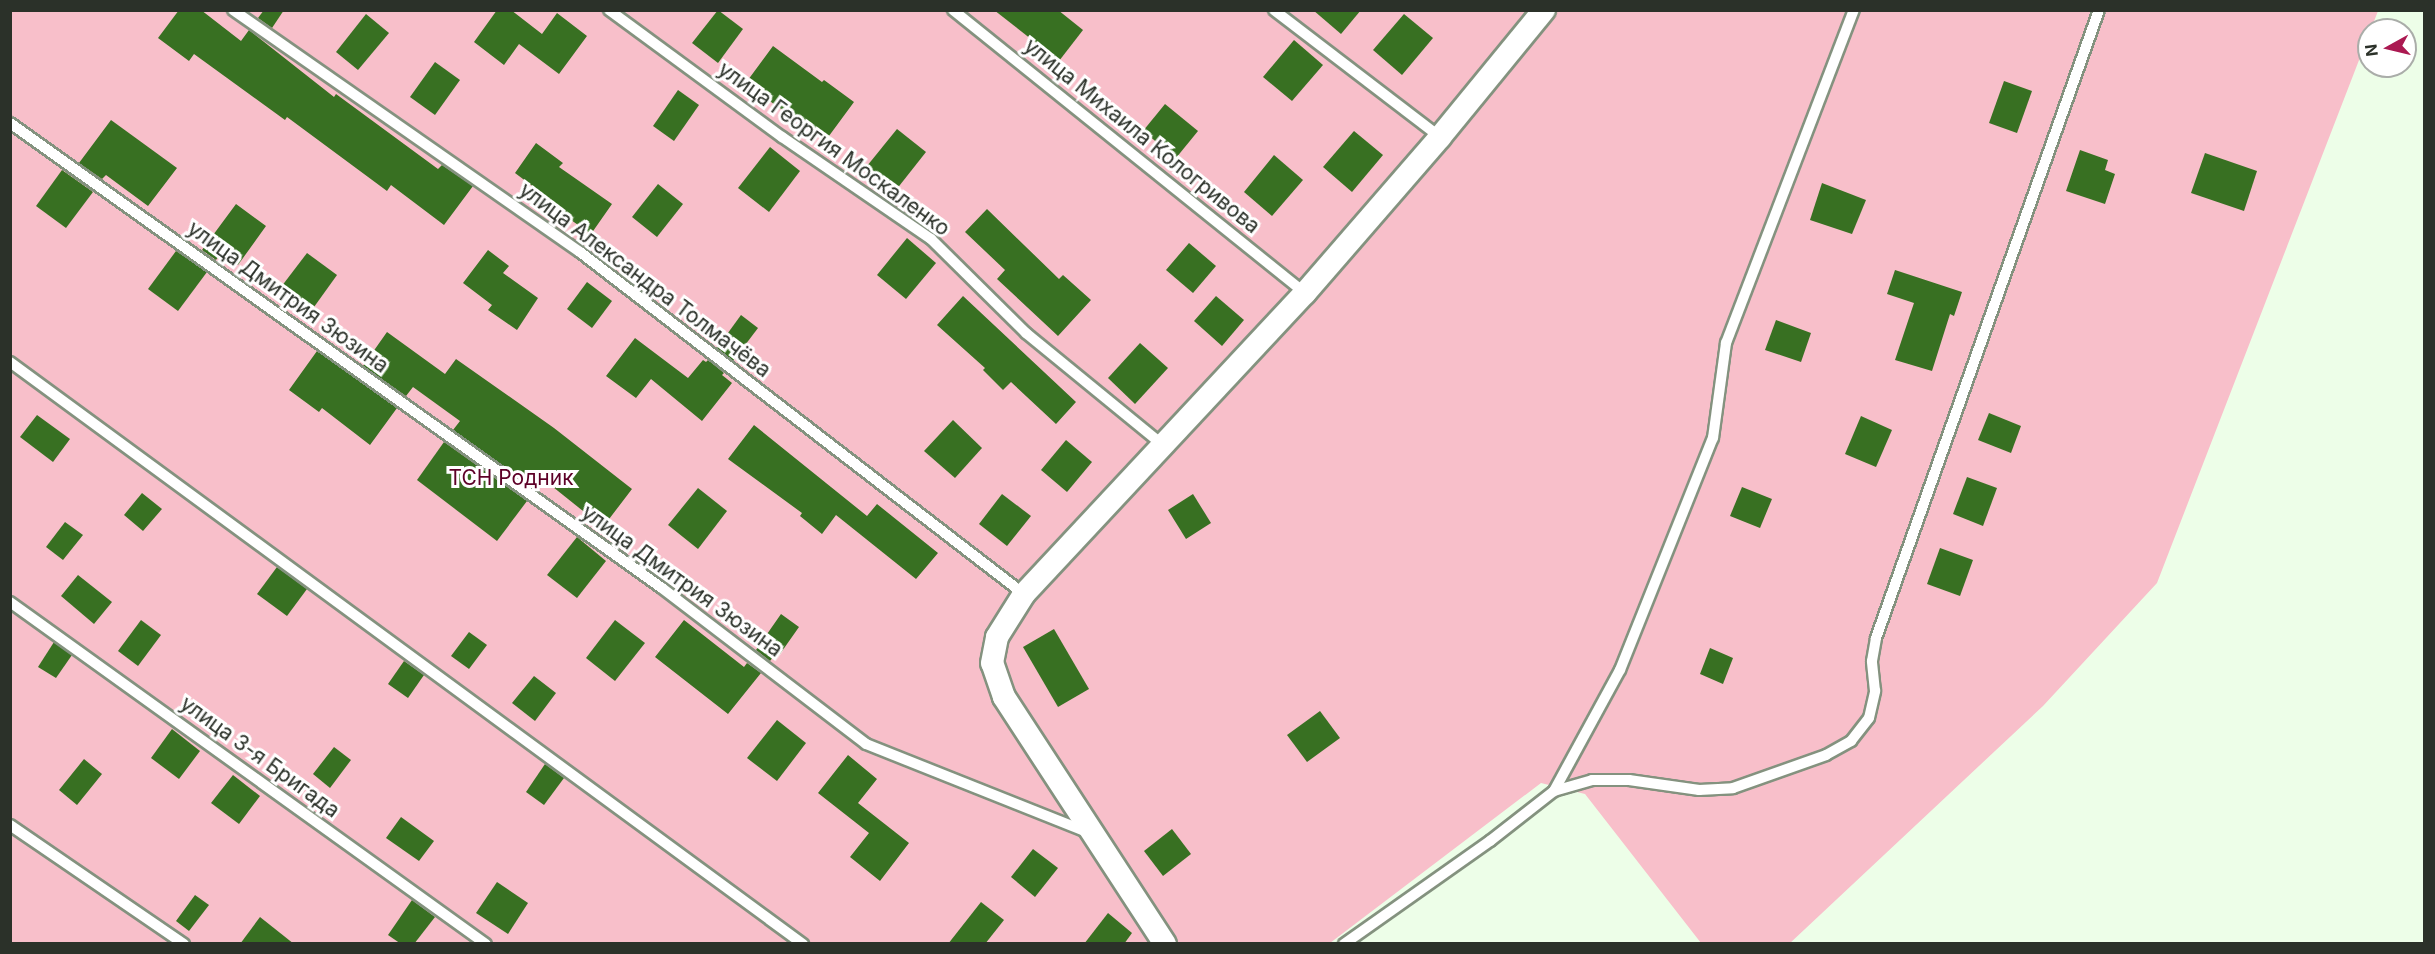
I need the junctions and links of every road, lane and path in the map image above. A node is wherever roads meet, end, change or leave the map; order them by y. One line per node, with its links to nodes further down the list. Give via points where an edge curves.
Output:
1 (233, 10): 13 (lane, улица Александра Толмачёва, via 580,252)
2 (609, 10): 12 (lane, улица Георгия Москаленко, via 782,138 931,239 1026,333)
3 (953, 10): 10 (lane, улица Михаила Кологривова)
4 (1274, 10): 9 (lane)
5 (1544, 10): 9 (street)
6 (1854, 10): 15 (lane, via 1726,343 1713,438 1620,670)
7 (2099, 10): 15 (lane, via 1876,638 1872,662 1875,691 1869,718 1851,741 1826,755 1733,788 1699,790 1629,780 1592,780)
8 (10, 123): 17 (lane, улица Дмитрия Зюзина, via 662,588 866,744)
9 (1440, 137): 10 (street)
10 (1305, 293): 12 (street)
11 (10, 362): 20 (lane)
12 (1164, 446): 13 (street)
13 (1024, 594): 17 (street, via 997,637 992,663 1004,697)
14 (10, 602): 19 (lane, улица 3-я Бригада)
15 (1554, 791): 22 (lane)
16 (10, 825): 18 (lane)
17 (1093, 834): 21 (street)
18 (184, 944)
19 (486, 944)
20 (803, 944)
21 (1165, 944)
22 (1344, 944)

